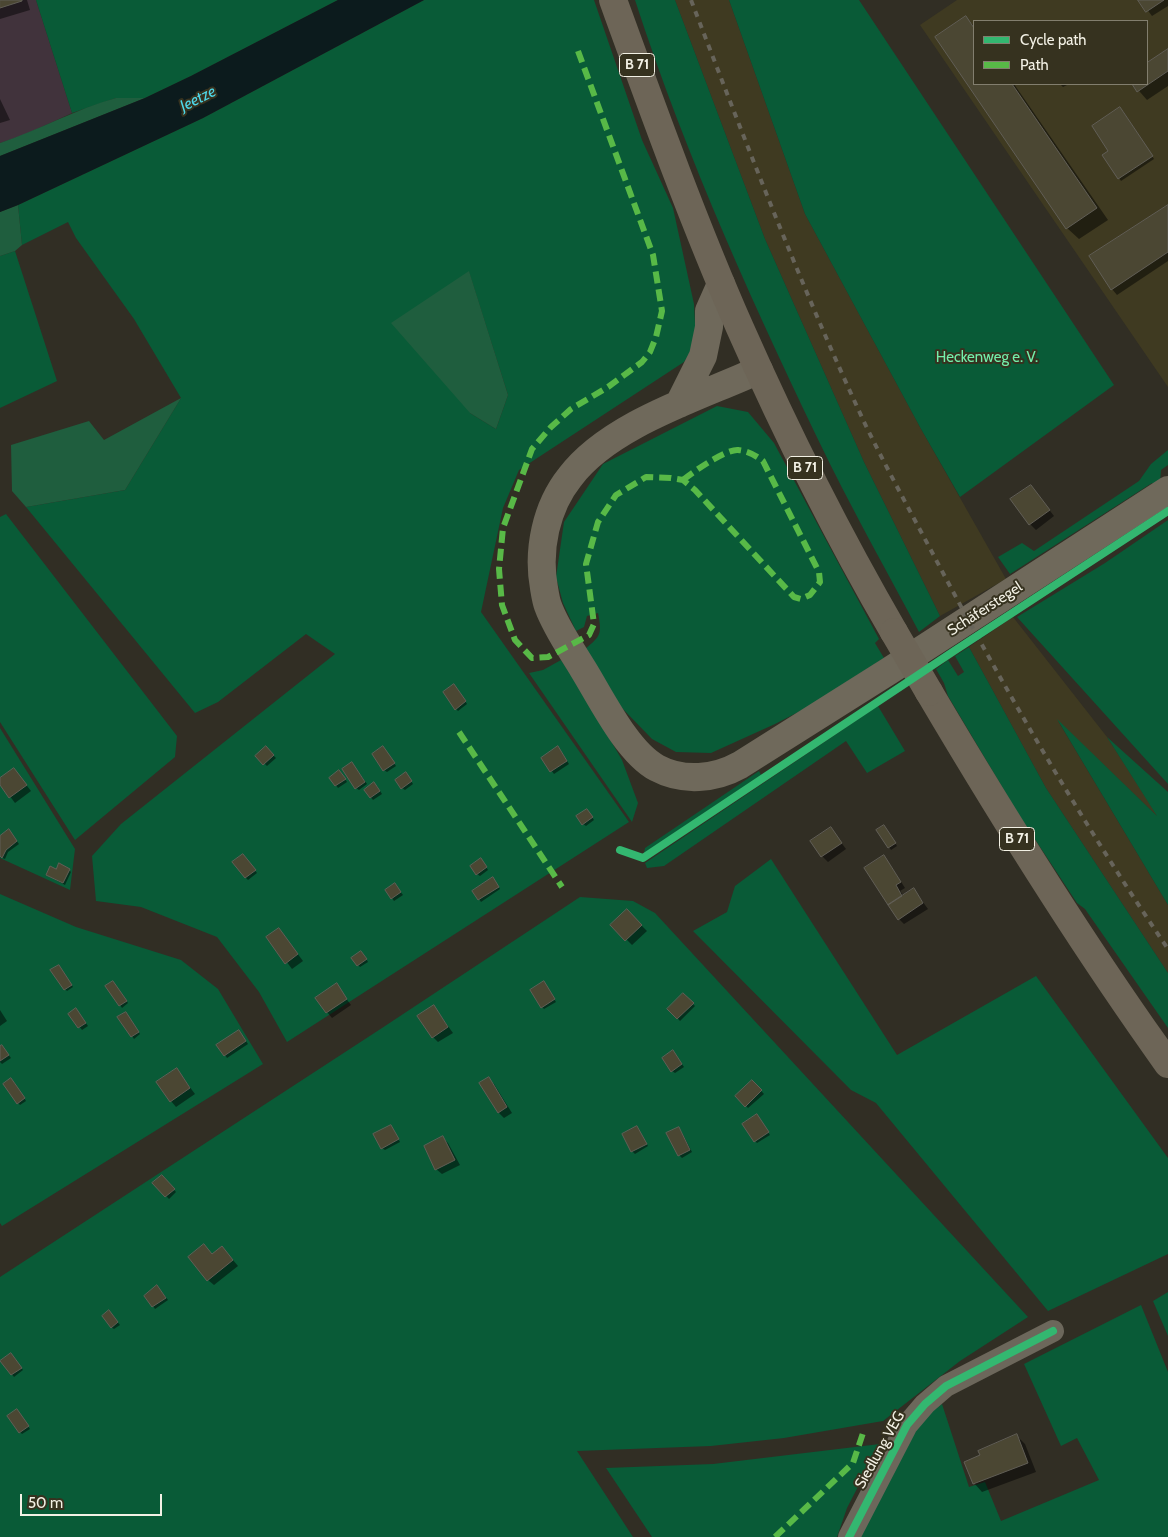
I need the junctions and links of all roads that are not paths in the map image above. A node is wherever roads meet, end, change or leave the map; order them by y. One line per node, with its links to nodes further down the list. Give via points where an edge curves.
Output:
1 (614, 0): 2 (main road, B 71, via 660,131)
2 (721, 284): 3 (main road, B 71); 4 (main road, via 708,312 709,327 703,356)
3 (759, 370): 4 (main road, Schäferstegel); 6 (main road, B 71, bridge, via 855,564 929,692 1036,869)
4 (679, 404): 5 (main road, Schäferstegel, via 597,449 569,477 551,511 545,532 542,569 548,605 556,623 620,729 639,754 656,767 681,776 726,772 801,728)
5 (1168, 490)
6 (1168, 1064)
7 (1053, 1331): 8 (street, Siedlung VEG, via 946,1386 925,1404 907,1425)
8 (849, 1537)

